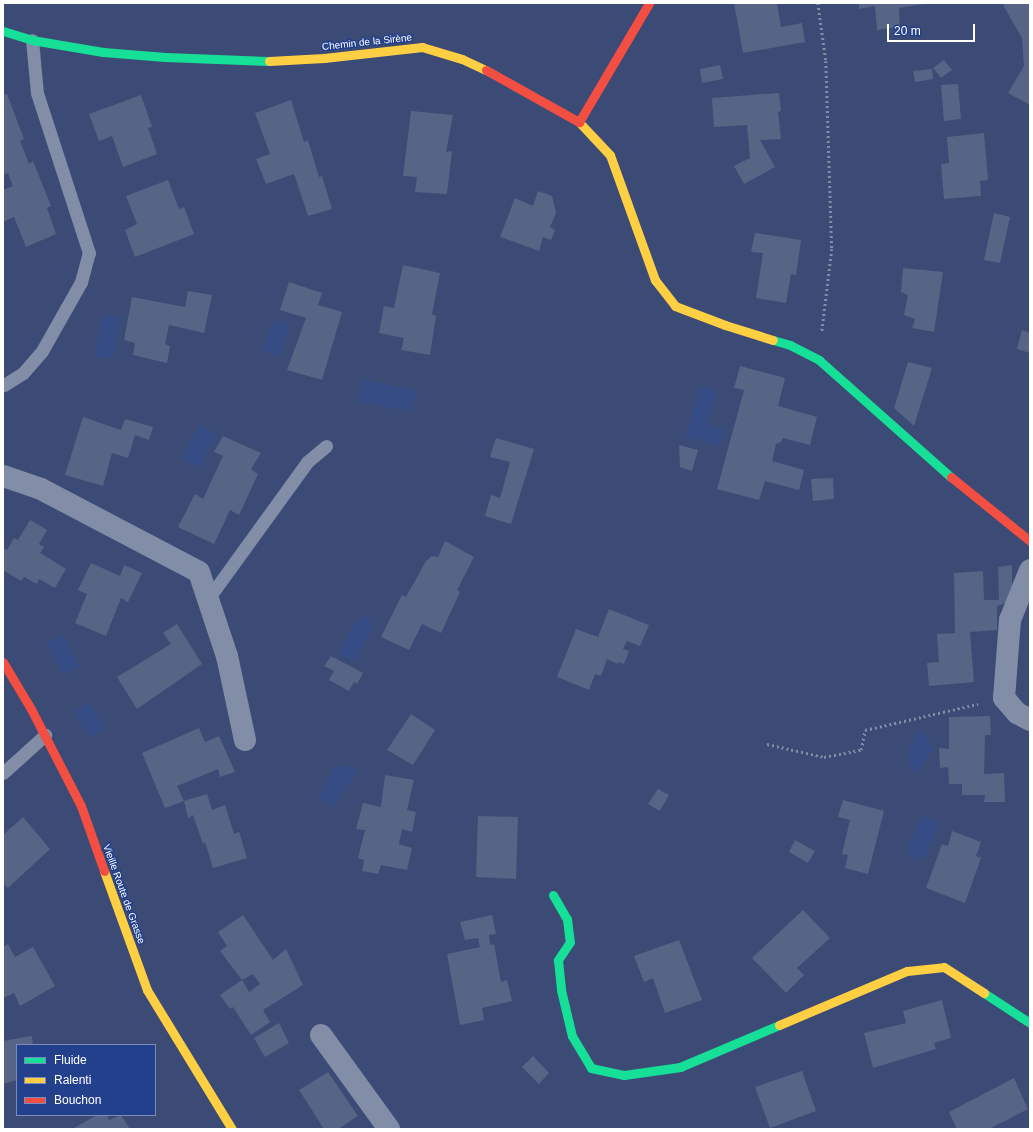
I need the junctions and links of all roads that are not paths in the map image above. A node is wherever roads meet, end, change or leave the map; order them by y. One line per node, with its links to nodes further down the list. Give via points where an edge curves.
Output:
1 (649, 3): 4 (street)
2 (3, 31): 3 (street, Chemin de la Sirène)
3 (32, 40): 4 (street, Chemin de la Sirène, via 104,52 263,61 324,58 422,47 462,59 506,80); 5 (lane, via 38,94 89,253 81,282 42,351 23,373)
4 (579, 122): 8 (street, via 610,155 655,280 675,306 790,345 819,360 946,472)
5 (4, 385)
6 (326, 446): 10 (lane, via 307,462)
7 (3, 476): 10 (street, via 41,489 199,572)
8 (1030, 541)
9 (1030, 570): 12 (street, via 1010,620 1004,698 1016,712)
10 (208, 599): 14 (street, via 227,656)
11 (3, 662): 13 (street, Vieille Route de Grasse)
12 (1030, 720)
13 (44, 735): 15 (lane); 19 (street, Vieille Route de Grasse, via 81,806 147,990)
14 (245, 740)
15 (3, 773)
16 (553, 895): 17 (street, via 567,919 570,942 558,960 561,990 572,1036 591,1068 624,1075 680,1067 907,971 944,967)
17 (1030, 1023)
18 (322, 1035): 20 (street)
19 (232, 1129)
20 (389, 1129)

